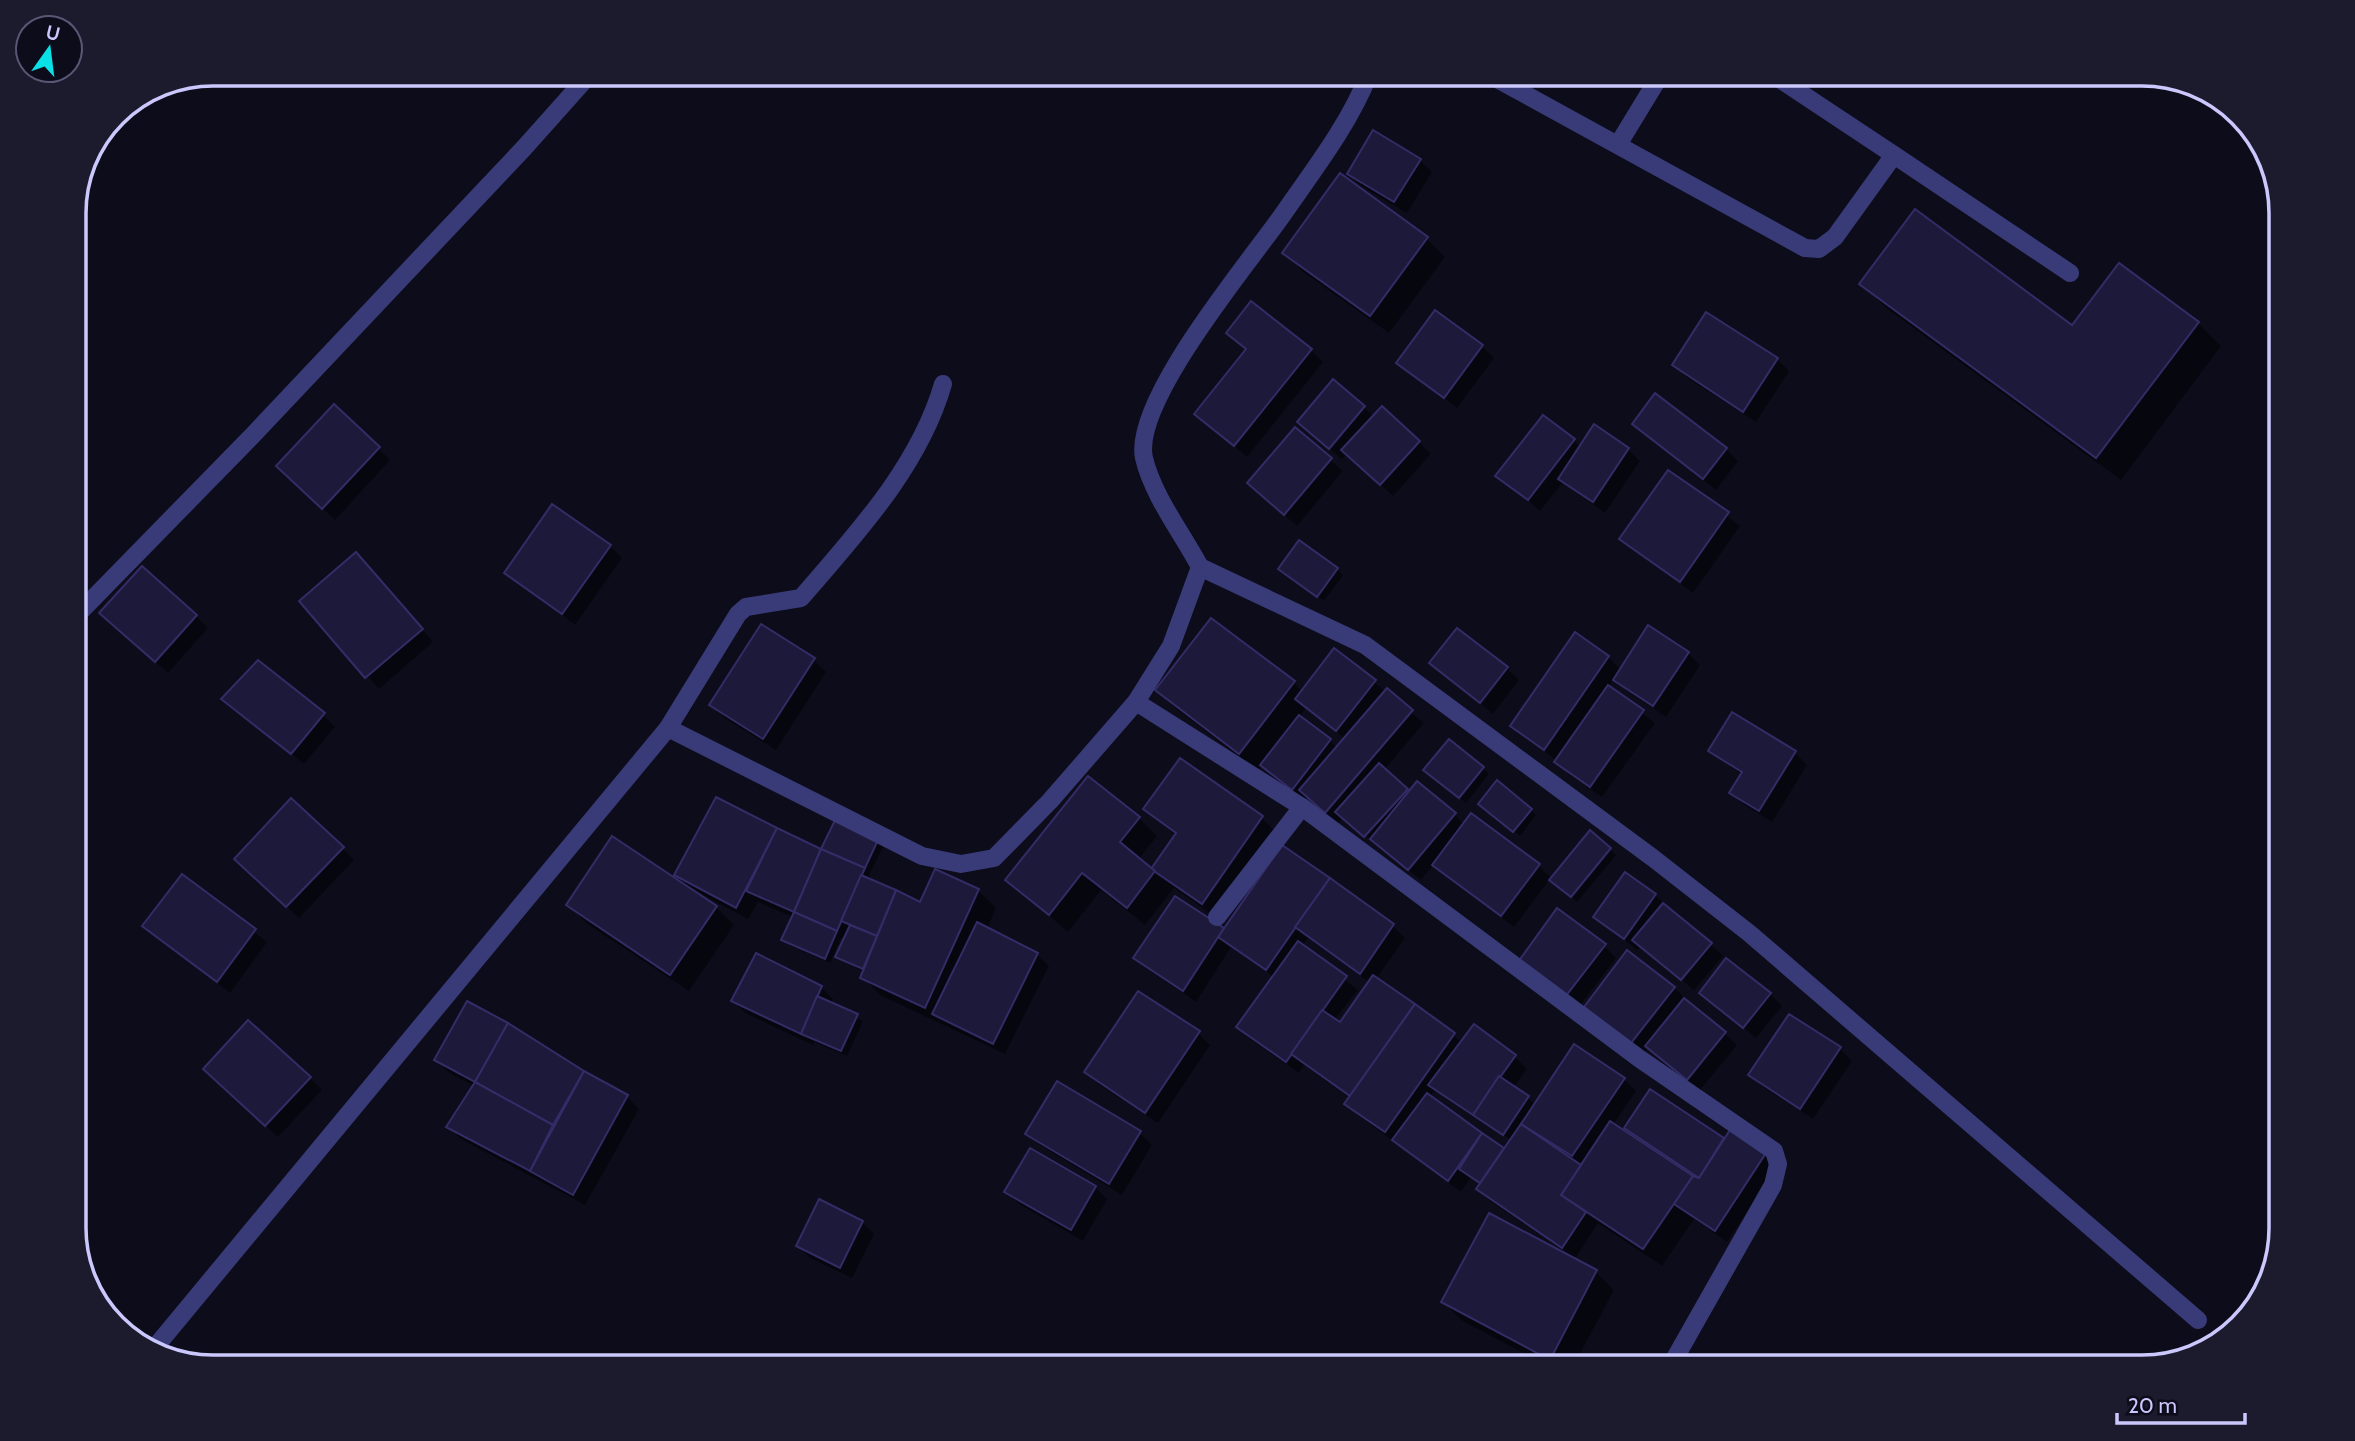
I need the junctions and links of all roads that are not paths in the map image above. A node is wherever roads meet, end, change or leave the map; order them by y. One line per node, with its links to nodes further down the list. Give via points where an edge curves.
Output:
1 (579, 86): 11 (street)
2 (1364, 86): 10 (street, via 1358,102 1178,360 1150,416 1144,456)
3 (1511, 86): 6 (street)
4 (1654, 86): 6 (street)
5 (1790, 86): 7 (street)
6 (1619, 143): 7 (street, via 1805,248 1819,248 1835,237)
7 (1894, 155): 8 (street)
8 (2070, 274)
9 (943, 384): 13 (street, via 915,450 863,525 801,598 746,607 738,614)
10 (1200, 566): 12 (street, via 1171,646); 16 (street, via 1365,645 1653,858 1749,933)
11 (86, 606)
12 (1136, 702): 13 (street, via 994,858 961,864 922,856); 14 (street)
13 (668, 728): 17 (street)
14 (1302, 807): 15 (street); 18 (street, via 1640,1059 1774,1152 1778,1164 1773,1185)
15 (1217, 917)
16 (2198, 1320)
17 (159, 1343)
18 (1677, 1355)

